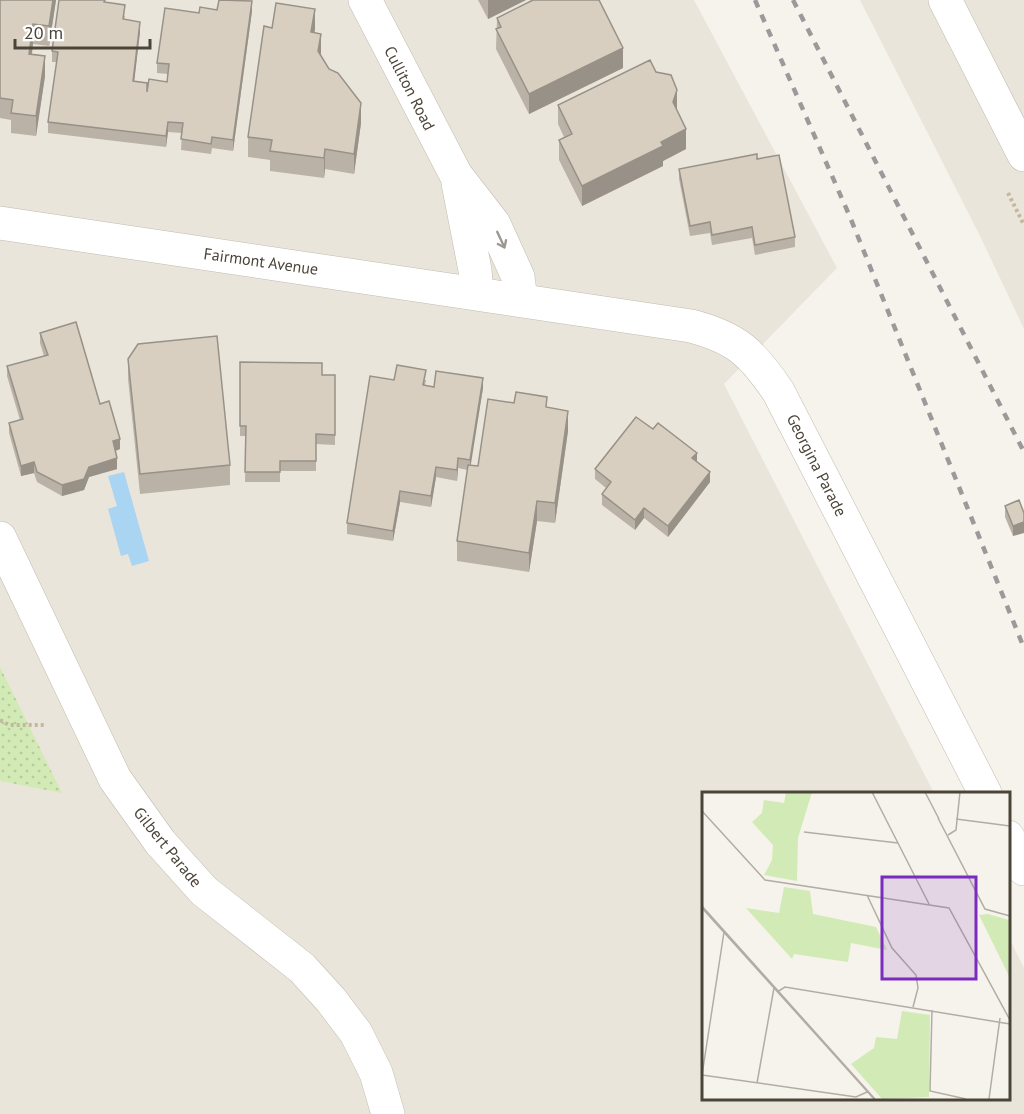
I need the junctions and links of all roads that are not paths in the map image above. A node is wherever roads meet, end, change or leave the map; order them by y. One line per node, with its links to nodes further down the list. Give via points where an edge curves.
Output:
1 (365, 0): 4 (street, Culliton Road)
2 (945, 0): 3 (street)
3 (1024, 154)
4 (456, 175): 6 (street, Culliton Road, via 476,270); 7 (street, Culliton Road, one-way to 7, via 494,224 518,277)
5 (0, 223): 6 (street, Fairmont Avenue)
6 (477, 293): 7 (street, Fairmont Avenue)
7 (521, 300): 9 (street, Georgina Parade, via 691,326 714,332 749,352 778,391)
8 (0, 538): 12 (street, Gilbert Parade, via 115,779 160,842 204,891 302,968 331,1000 356,1033 376,1073)
9 (984, 792)
10 (1009, 839): 11 (street)
11 (1024, 869)
12 (388, 1114)

